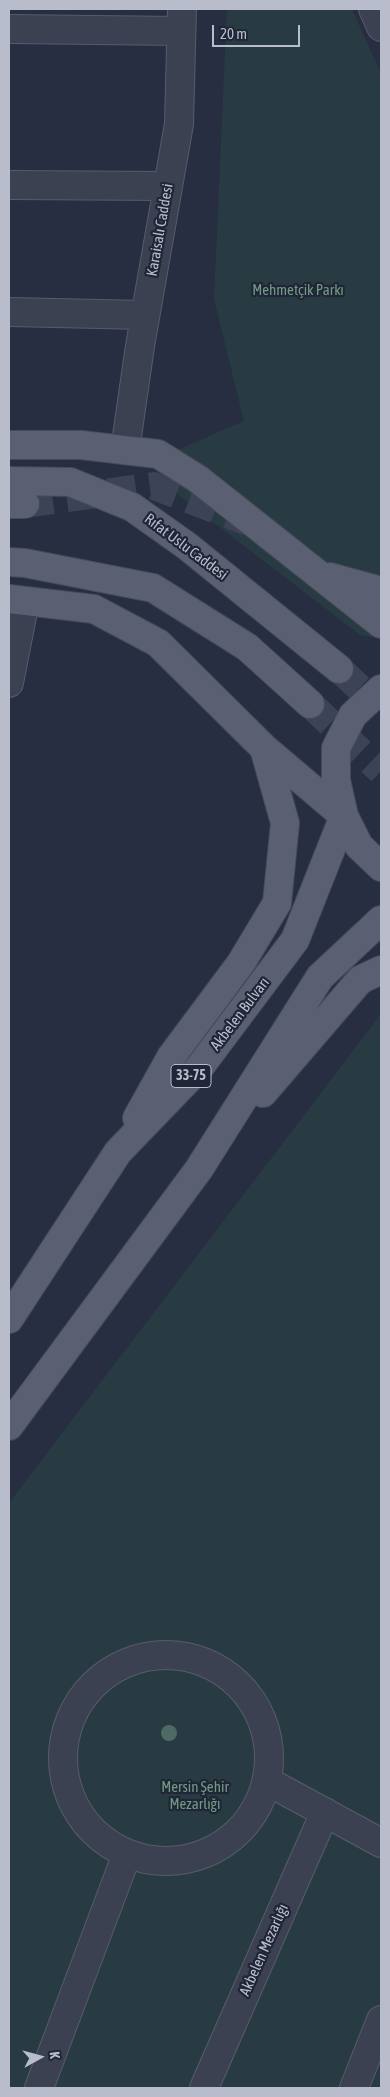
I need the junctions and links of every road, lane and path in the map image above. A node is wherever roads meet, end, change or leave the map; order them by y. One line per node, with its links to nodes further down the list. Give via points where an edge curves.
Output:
1 (373, 9): 3 (street)
2 (182, 20): 4 (street); 6 (street, Karaisalı Caddesi, via 179,124)
3 (381, 27)
4 (9, 29)
5 (9, 186): 6 (street)
6 (168, 186): 8 (street, Karaisalı Caddesi)
7 (9, 312): 8 (street)
8 (145, 315): 10 (street, Karaisalı Caddesi)
9 (9, 445): 10 (main road, via 81,445)
10 (125, 450): 13 (main road, via 158,454 198,479)
11 (9, 481): 17 (main road, Rıfat Uslu Caddesi, via 70,482 132,506 187,546)
12 (9, 562): 20 (main road, via 153,588 247,647)
13 (316, 572): 14 (main road); 16 (main road)
14 (381, 591)
15 (17, 600): 18 (street); 21 (main road, via 94,609 158,643)
16 (381, 624)
17 (338, 669)
18 (9, 683)
19 (381, 689): 22 (main road, via 353,715 336,748 336,780)
20 (310, 704)
21 (264, 748): 22 (main road); 26 (main road, 33-75, via 286,823 277,903 241,964 171,1056)
22 (344, 816): 23 (main road, via 359,846); 26 (main road, Akbelen Bulvarı / 33-75, via 295,940 199,1068)
23 (381, 868)
24 (381, 920): 27 (main road, via 320,977)
25 (381, 970): 27 (main road, via 360,980)
26 (118, 1152): 28 (main road, Akbelen Bulvarı / 33-75)
27 (199, 1169): 29 (main road)
28 (9, 1319)
29 (9, 1426)
30 (267, 1781): 31 (street); 33 (street, via 254,1814 229,1841 198,1857 162,1862); 33 (street, via 269,1745 258,1710 236,1682 209,1664 177,1655 144,1656 114,1668 89,1689 71,1717 63,1749 65,1782 78,1812 99,1837)
31 (325, 1812): 32 (street); 36 (street, Akbelen Mezarlığı)
32 (381, 1843)
33 (127, 1854): 35 (street)
34 (381, 2020): 37 (street)
35 (39, 2088)
36 (204, 2088)
37 (354, 2088)

